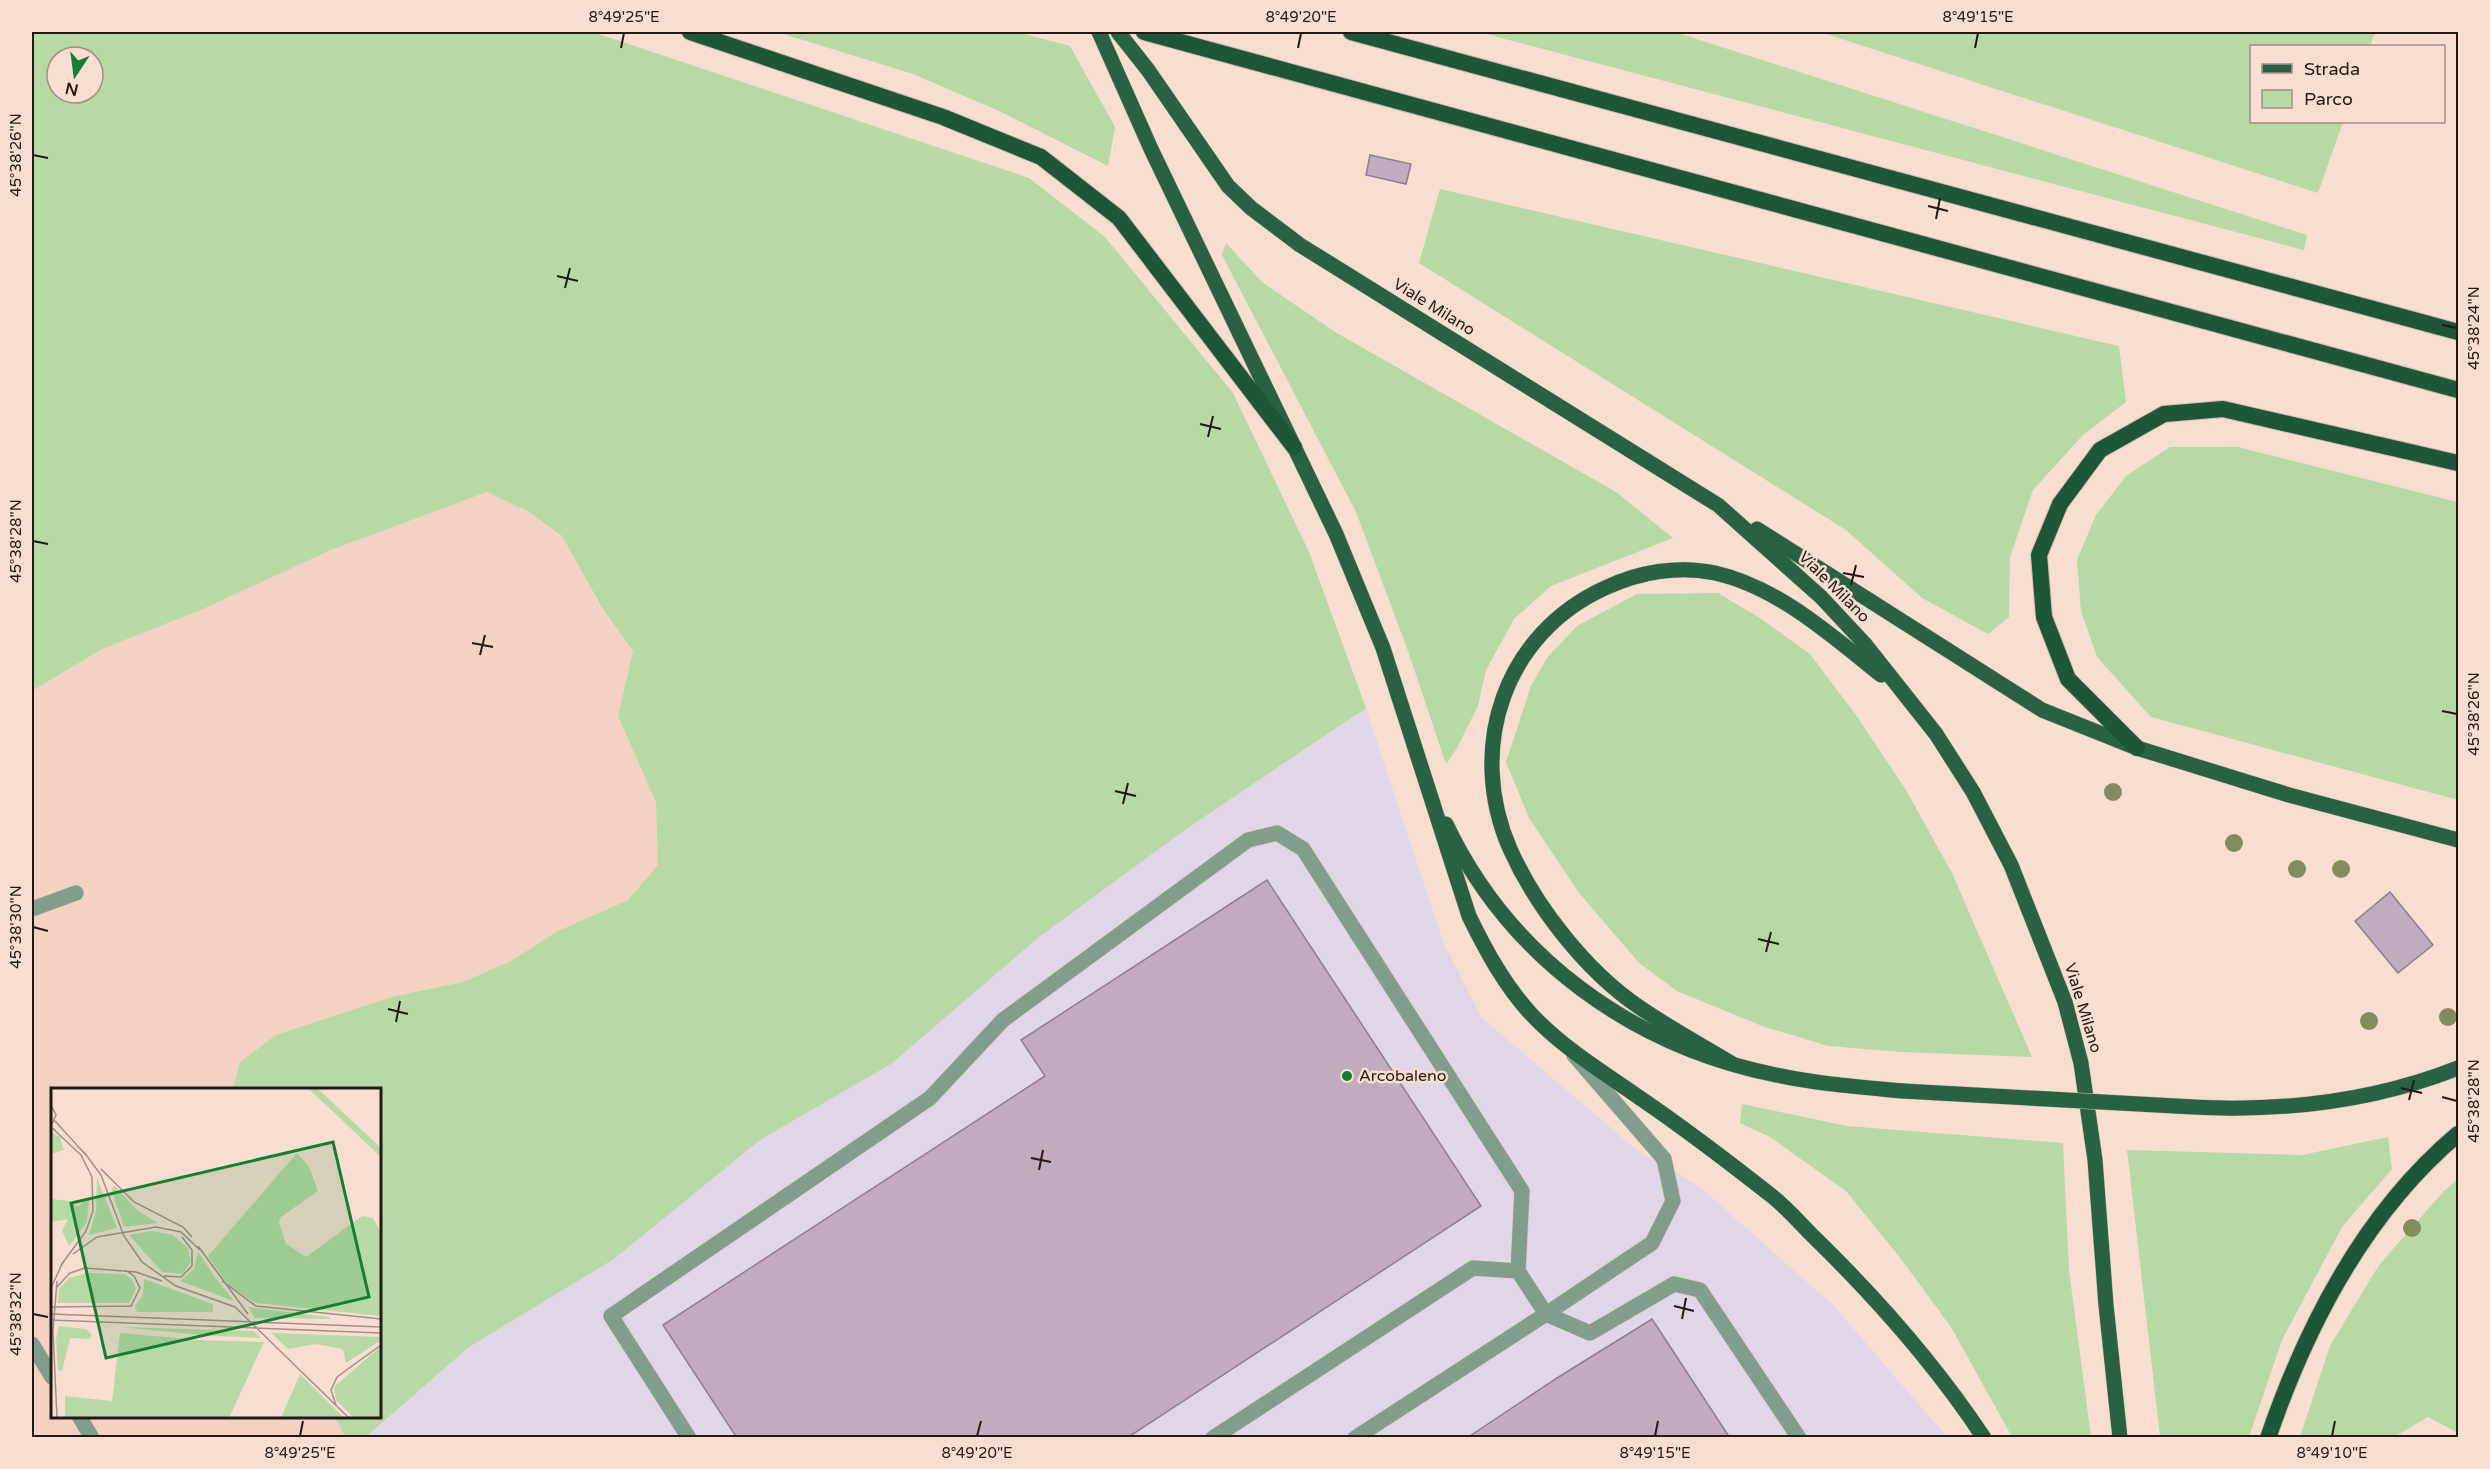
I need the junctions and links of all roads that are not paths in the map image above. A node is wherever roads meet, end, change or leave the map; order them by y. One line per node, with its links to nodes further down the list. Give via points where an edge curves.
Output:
1 (690, 32): 8 (highway, via 944,117 1041,157 1119,218)
2 (1099, 32): 8 (main road)
3 (1118, 32): 10 (main road, Viale Milano, via 1228,186 1251,208 1291,239)
4 (1144, 32): 7 (highway)
5 (1352, 32): 6 (highway)
6 (2458, 332)
7 (2458, 390)
8 (1294, 447): 13 (main road, via 1336,534 1383,648)
9 (2458, 464): 12 (highway, via 2223,409 2164,414 2100,450 2060,504 2039,555 2044,617 2068,679)
10 (1718, 505): 11 (main road, Viale Milano, via 1821,597); 12 (main road, via 2042,710)
11 (1905, 694): 18 (main road, via 1816,623 1774,598 1746,583 1714,573 1680,570 1621,580 1590,595 1546,627 1512,674 1494,732 1492,760 1499,820 1527,881 1561,932 1614,987 1638,1007); 32 (main road, Viale Milano, via 1973,792 2006,854 2065,1002 2081,1063 2096,1160)
12 (2137, 748): 14 (main road, via 2289,795)
13 (1424, 777): 17 (main road, via 1456,882 1485,949 1526,1008); 18 (main road, via 1480,885 1537,952 1622,1018 1666,1040)
14 (2458, 840)
15 (76, 893): 16 (lane)
16 (32, 909)
17 (1568, 1048): 22 (lane, via 1664,1160 1674,1201 1652,1243); 31 (main road, via 1770,1194 1873,1296 1961,1402)
18 (1731, 1063): 19 (main road, bridge, via 1775,1075 1902,1092 2232,1109 2319,1104 2396,1088)
19 (2458, 1068)
20 (2458, 1134): 33 (highway, via 2409,1181 2358,1249 2328,1297 2296,1362)
21 (1518, 1271): 22 (lane); 27 (lane, via 1522,1191 1303,849 1278,833 1248,840 1003,1020 930,1098 611,1316); 28 (lane, via 1473,1268)
22 (1546, 1314): 29 (lane); 30 (lane, via 1590,1333 1674,1284 1700,1290)
23 (32, 1344): 24 (lane)
24 (51, 1375)
25 (79, 1418): 26 (lane)
26 (92, 1437)
27 (689, 1437)
28 (1213, 1437)
29 (1355, 1437)
30 (1799, 1437)
31 (1984, 1437)
32 (2120, 1437)
33 (2268, 1437)

